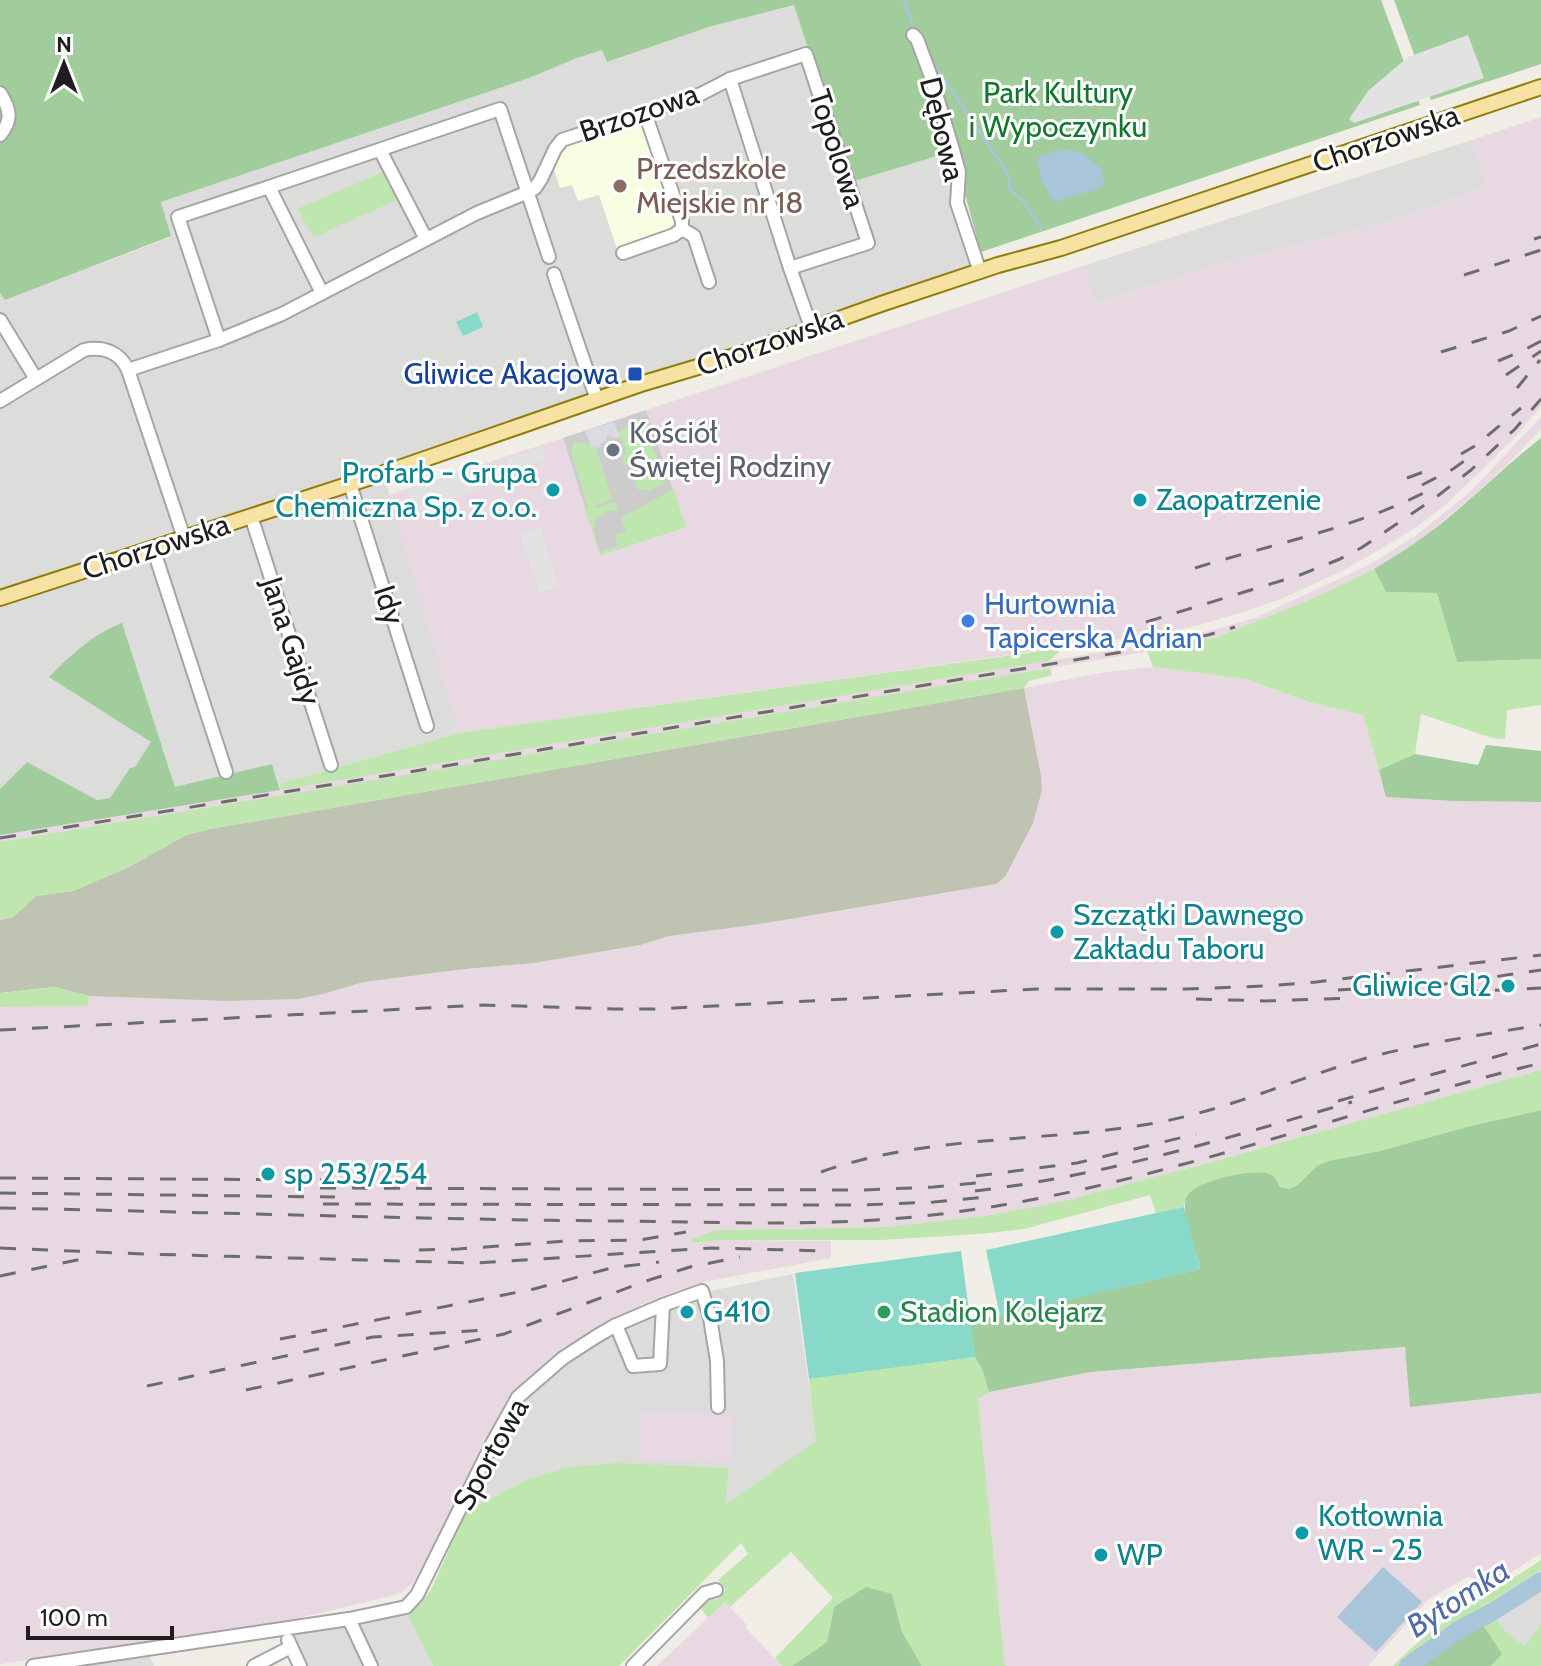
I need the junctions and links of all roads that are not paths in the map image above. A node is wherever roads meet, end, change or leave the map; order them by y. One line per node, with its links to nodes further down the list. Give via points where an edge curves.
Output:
1 (913, 35): 15 (street, Dębowa, via 953,150 959,172 957,203)
2 (730, 79): 5 (street, Brzozowa); 14 (street); 14 (street, Topolowa, via 806,54 868,243)
3 (1541, 87): 15 (main road, Chorzowska)
4 (0, 93): 6 (street, via 10,115)
5 (645, 113): 9 (street, Brzozowa, via 562,140); 10 (street)
6 (0, 135)
7 (380, 150): 8 (street); 9 (street, via 500,109); 11 (street)
8 (269, 187): 18 (street); 21 (street, via 178,217)
9 (528, 192): 11 (street); 13 (street)
10 (682, 229): 12 (street); 17 (street, via 694,236)
11 (426, 239): 18 (street)
12 (623, 253)
13 (549, 257)
14 (790, 268): 20 (street)
15 (980, 272): 20 (main road, Chorzowska)
16 (554, 274): 24 (street)
17 (709, 282)
18 (322, 293): 21 (street)
19 (0, 320): 23 (street)
20 (812, 330): 24 (main road, Chorzowska)
21 (219, 340): 22 (street)
22 (128, 370): 23 (street, via 117,355 93,348); 28 (street)
23 (36, 379): 25 (street)
24 (597, 400): 26 (main road, Chorzowska)
25 (0, 401)
26 (350, 484): 27 (main road, Chorzowska); 31 (street, Idy)
27 (251, 516): 28 (main road, Chorzowska); 32 (street, Jana Gajdy)
28 (184, 538): 29 (main road, Chorzowska)
29 (153, 548): 30 (main road, Chorzowska); 33 (street)
30 (0, 598)
31 (427, 726)
32 (331, 765)
33 (226, 772)
34 (663, 1305): 35 (street, Sportowa); 35 (street, via 660,1364 633,1366); 36 (street, Sportowa, via 702,1291 717,1361)
35 (616, 1325): 38 (street, Sportowa, via 563,1358 518,1397 417,1595 406,1607)
36 (718, 1407)
37 (716, 1590): 45 (street, via 705,1593)
38 (349, 1619): 39 (street, Sportowa); 44 (street)
39 (284, 1630): 40 (street); 41 (street, Sportowa)
40 (291, 1647): 42 (street); 43 (street)
41 (33, 1666)
42 (254, 1666)
43 (300, 1666)
44 (371, 1666)
45 (633, 1666)

